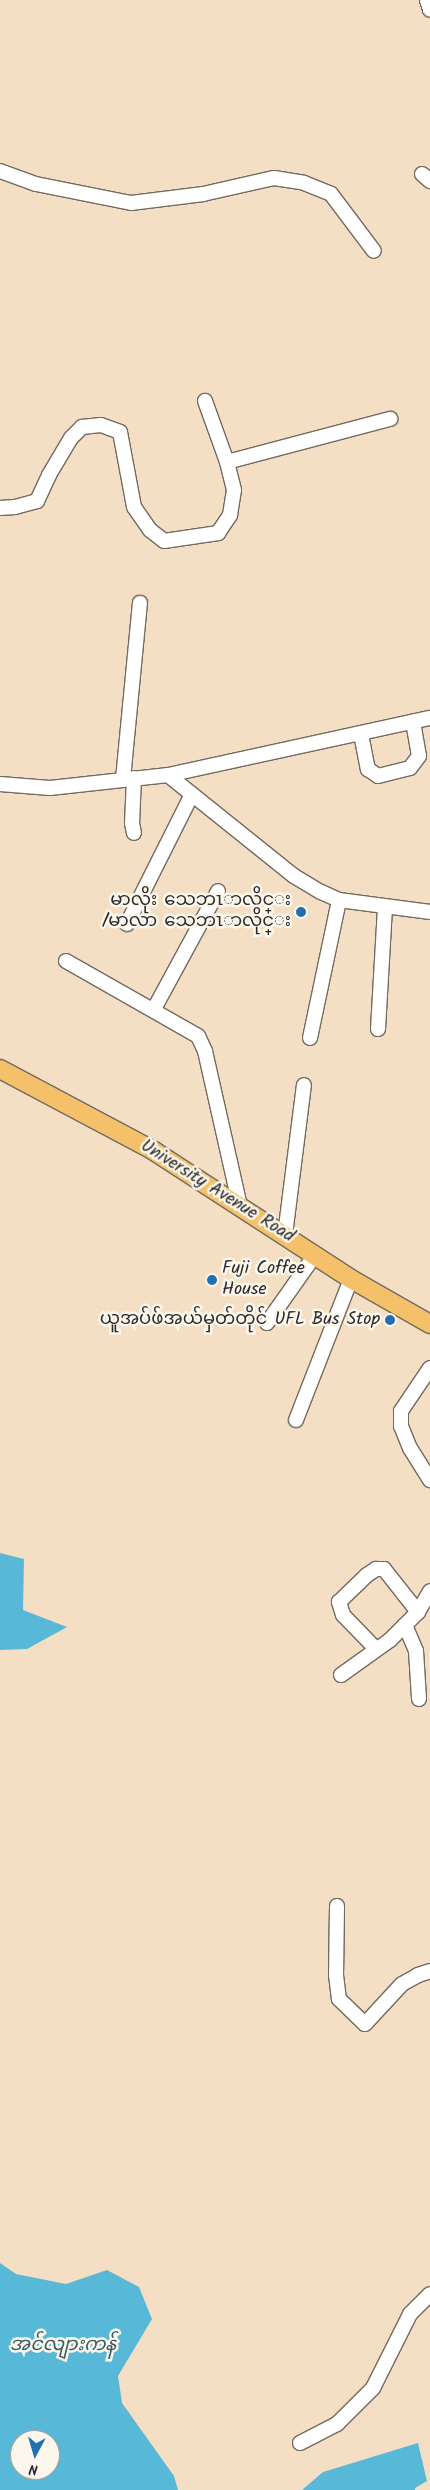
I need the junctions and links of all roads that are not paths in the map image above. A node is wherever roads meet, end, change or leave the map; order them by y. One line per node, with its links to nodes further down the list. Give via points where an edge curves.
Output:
1 (427, 0): 2 (street)
2 (430, 10)
3 (0, 171): 4 (street, via 36,184 131,203 203,194 274,178 304,183 331,194)
4 (374, 251)
5 (205, 401): 7 (street)
6 (390, 419): 7 (street)
7 (227, 462): 8 (street, via 234,490 230,515 218,534 164,541 150,530 134,507 120,432 101,425 82,427 71,438 37,501)
8 (0, 508)
9 (140, 603): 14 (street)
10 (430, 718): 11 (street)
11 (413, 722): 12 (street); 12 (street, via 418,756 410,768 378,776 368,769)
12 (361, 734): 13 (street)
13 (168, 775): 14 (street); 16 (street)
14 (128, 779): 15 (street, via 50,788); 17 (street)
15 (0, 784)
16 (192, 794): 19 (street, via 294,876); 22 (street)
17 (134, 833)
18 (218, 891): 24 (street)
19 (339, 900): 20 (street); 26 (street)
20 (385, 907): 21 (street); 25 (street)
21 (430, 912)
22 (127, 924)
23 (66, 961): 24 (street)
24 (154, 1009): 29 (street, via 198,1036 205,1051)
25 (378, 1029)
26 (310, 1038)
27 (0, 1069): 29 (main road, University Avenue Road, via 154,1150)
28 (304, 1085): 30 (street)
29 (240, 1206): 30 (main road, University Avenue Road)
30 (285, 1235): 31 (main road, University Avenue Road)
31 (315, 1255): 32 (main road, University Avenue Road); 33 (street)
32 (351, 1279): 34 (main road, University Avenue Road); 36 (street)
33 (267, 1323)
34 (430, 1324)
35 (430, 1368): 37 (street, via 401,1412 401,1426 410,1448)
36 (296, 1420)
37 (430, 1480)
38 (430, 1591): 39 (street)
39 (418, 1612): 40 (street); 41 (street, via 384,1569 376,1569 367,1576 339,1602 343,1615)
40 (405, 1625): 41 (street); 43 (street, via 416,1651)
41 (376, 1649): 42 (street)
42 (341, 1675)
43 (419, 1699)
44 (337, 1906): 45 (street, via 339,1999 365,2024 402,1984)
45 (430, 1971)
46 (430, 2294): 47 (street, via 410,2314 373,2388 337,2424)
47 (300, 2443)

